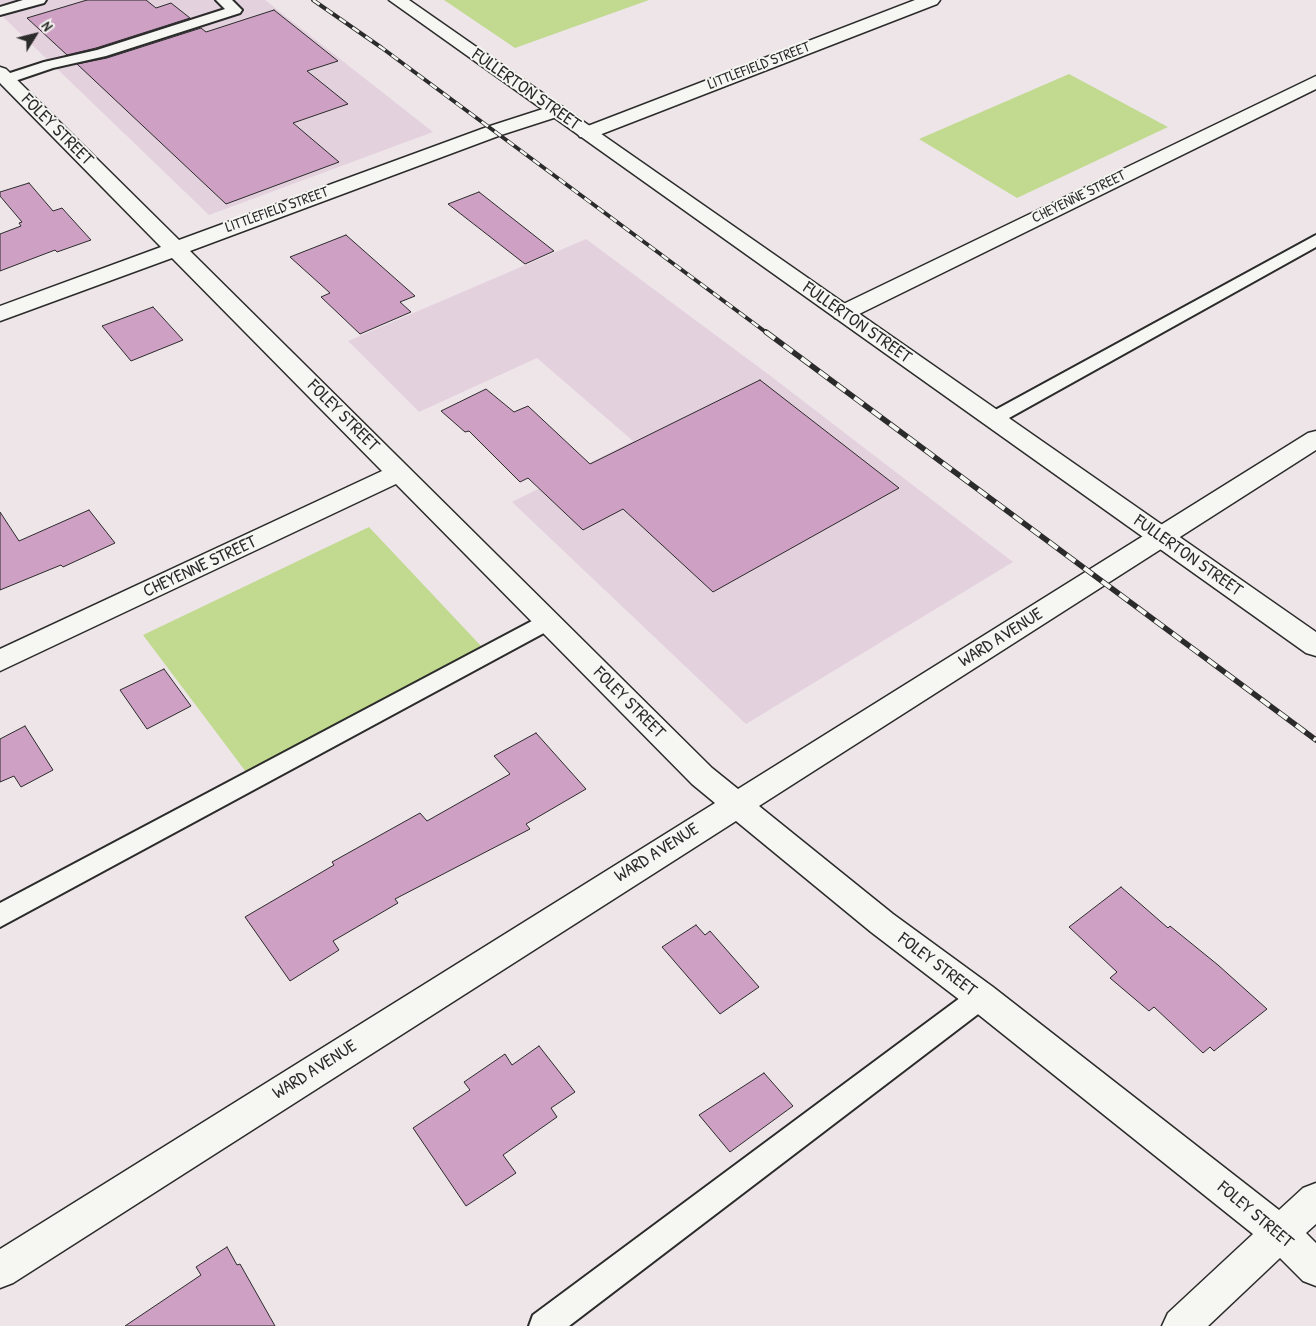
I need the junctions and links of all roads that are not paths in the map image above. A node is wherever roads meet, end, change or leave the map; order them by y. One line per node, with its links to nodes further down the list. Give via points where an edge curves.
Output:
1 (39, 0): 5 (lane)
2 (223, 0): 6 (lane, via 236,10 101,52)
3 (398, 0): 8 (street, FULLERTON STREET)
4 (931, 0): 9 (street, LITTLEFIELD STREET)
5 (0, 11)
6 (2, 77): 11 (street, FOLEY STREET)
7 (1316, 82): 12 (street, CHEYENNE STREET)
8 (556, 111): 9 (street, FULLERTON STREET); 11 (street, LITTLEFIELD STREET)
9 (587, 133): 12 (street, FULLERTON STREET)
10 (1316, 240): 14 (lane)
11 (174, 248): 13 (street, LITTLEFIELD STREET); 16 (street, FOLEY STREET)
12 (843, 313): 14 (street, FULLERTON STREET)
13 (0, 314)
14 (993, 418): 17 (street, FULLERTON STREET)
15 (1316, 439): 17 (street, WARD AVENUE)
16 (399, 473): 18 (street, FOLEY STREET); 20 (street, CHEYENNE STREET)
17 (1162, 538): 19 (street, FULLERTON STREET); 21 (street, WARD AVENUE)
18 (547, 621): 21 (street, FOLEY STREET, via 702,776); 22 (lane)
19 (1316, 646)
20 (0, 661)
21 (736, 803): 23 (street, FOLEY STREET, via 882,923); 27 (street, WARD AVENUE)
22 (0, 916)
23 (981, 998): 25 (street, FOLEY STREET); 28 (lane)
24 (1316, 1200): 25 (street)
25 (1280, 1234): 26 (street, FOLEY STREET); 29 (street)
26 (1316, 1268)
27 (0, 1270)
28 (544, 1326)
29 (1181, 1326)

